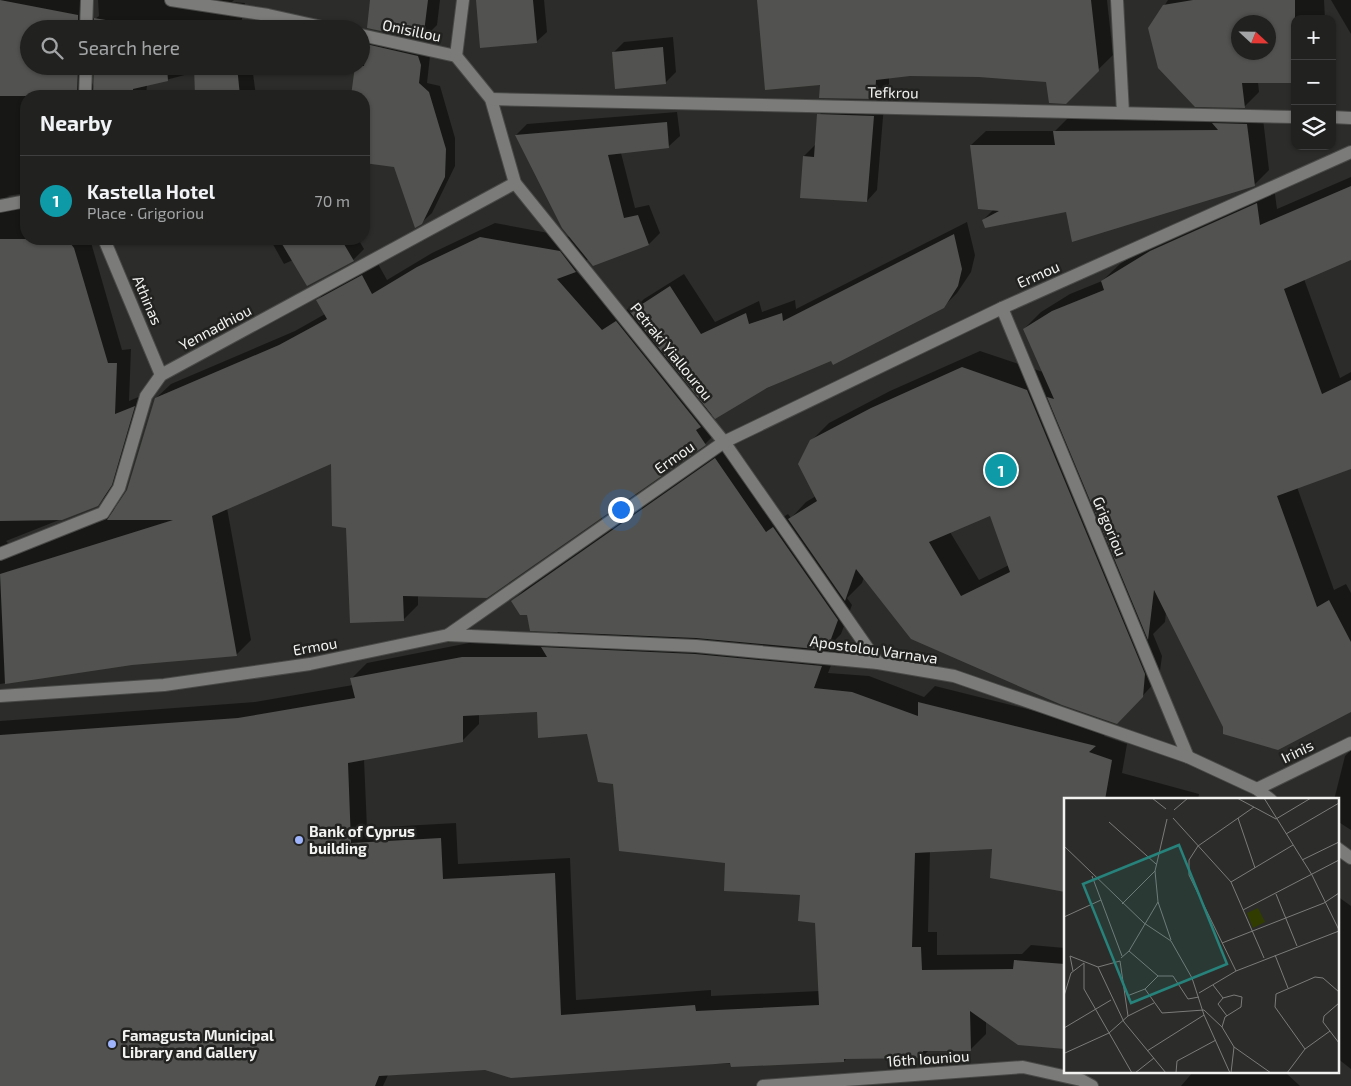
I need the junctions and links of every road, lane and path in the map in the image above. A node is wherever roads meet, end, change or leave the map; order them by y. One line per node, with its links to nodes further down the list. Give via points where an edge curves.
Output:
1 (87, 0): 5 (street)
2 (171, 0): 6 (street)
3 (463, 0): 8 (street)
4 (1117, 0): 12 (street)
5 (86, 20)
6 (290, 20)
7 (370, 37): 8 (street, Onisillou)
8 (456, 56): 11 (street, Petraki Yiallourou)
9 (86, 75): 10 (street)
10 (85, 90)
11 (491, 99): 12 (street, Tefkrou); 17 (street, Petraki Yiallourou)
12 (1123, 113): 13 (street, Tefkrou)
13 (1291, 117)
14 (1336, 118): 15 (street)
15 (1351, 118)
16 (1351, 152): 21 (street, Ermou)
17 (515, 183): 22 (street, Yennadhiou); 23 (street, Petraki Yiallourou)
18 (20, 202): 19 (street)
19 (0, 206)
20 (107, 245): 22 (street, Athinas)
21 (1002, 308): 23 (street, Ermou); 29 (street, Grigoriou)
22 (161, 375): 24 (street, Yennadhiou, via 146,396 119,488 102,513)
23 (724, 442): 25 (street, Ermou); 26 (street, Petraki Yiallourou)
24 (0, 554)
25 (448, 635): 26 (street, Apostolou Varnava, via 696,646); 27 (street, Ermou, via 310,664 164,685)
26 (878, 663): 29 (street, Apostolou Varnava, via 954,676)
27 (0, 696)
28 (1351, 742): 30 (street, Irinis)
29 (1188, 757): 30 (street, Apostolou Varnava)
30 (1257, 789): 31 (street, Apostolou Varnava)
31 (1268, 798)
32 (1338, 849): 33 (street)
33 (1351, 858)
34 (763, 1086): 35 (street, 16th Iouniou, via 1023,1067 1081,1080)
35 (1092, 1086)

